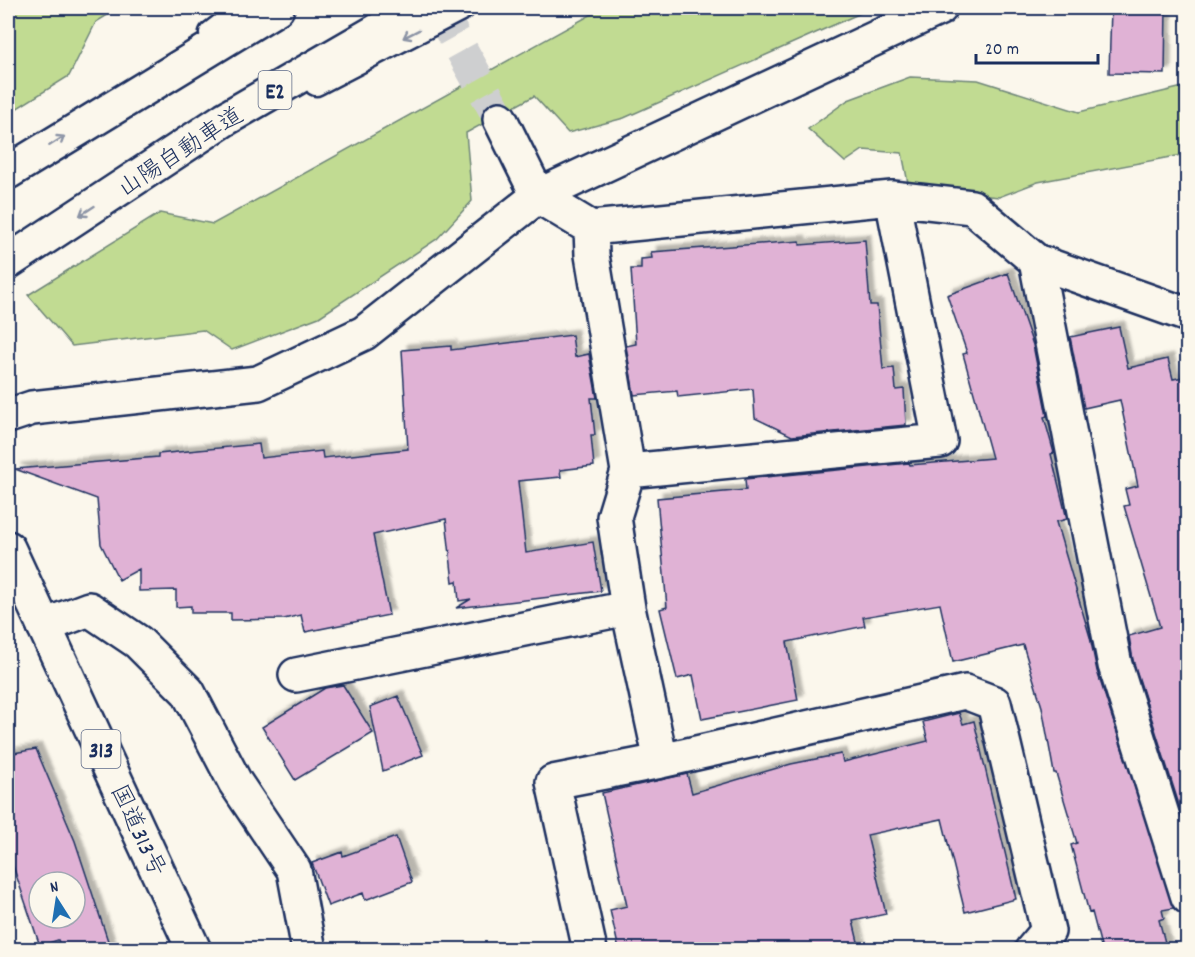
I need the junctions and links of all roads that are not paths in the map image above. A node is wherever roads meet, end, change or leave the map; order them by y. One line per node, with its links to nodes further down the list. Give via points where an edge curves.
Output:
1 (244, 8): 6 (lane)
2 (277, 8): 6 (main road)
3 (417, 8): 9 (main road, 山陽自動車道 / E2, via 225,119)
4 (463, 8): 9 (lane, one-way to 9)
5 (939, 8): 10 (main road)
6 (114, 106): 8 (main road, one-way to 6)
7 (500, 118): 10 (main road)
8 (8, 172)
9 (136, 179): 14 (main road, 山陽自動車道 / E2, one-way to 14)
10 (538, 196): 12 (main road); 16 (main road, via 364,333 258,383 32,408)
11 (892, 198): 12 (main road); 13 (main road, via 972,207); 17 (main road, via 940,441)
12 (591, 228): 17 (main road, via 592,255)
13 (1036, 261): 15 (main road); 23 (main road, via 1116,665)
14 (8, 262)
15 (1188, 315)
16 (8, 416)
17 (628, 471): 19 (main road, via 614,517)
18 (8, 548): 20 (main road, 国道313号 / 313)
19 (628, 609): 21 (main road); 22 (main road)
20 (44, 626): 24 (main road, 国道313号 / 313); 25 (main road, via 89,609 138,642 188,692 235,782 294,870)
21 (296, 675)
22 (661, 761): 26 (main road, via 553,782); 27 (main road, via 965,692 994,704 1048,932)
23 (1188, 897)
24 (194, 950)
25 (309, 950)
26 (590, 950)
27 (1032, 950)

